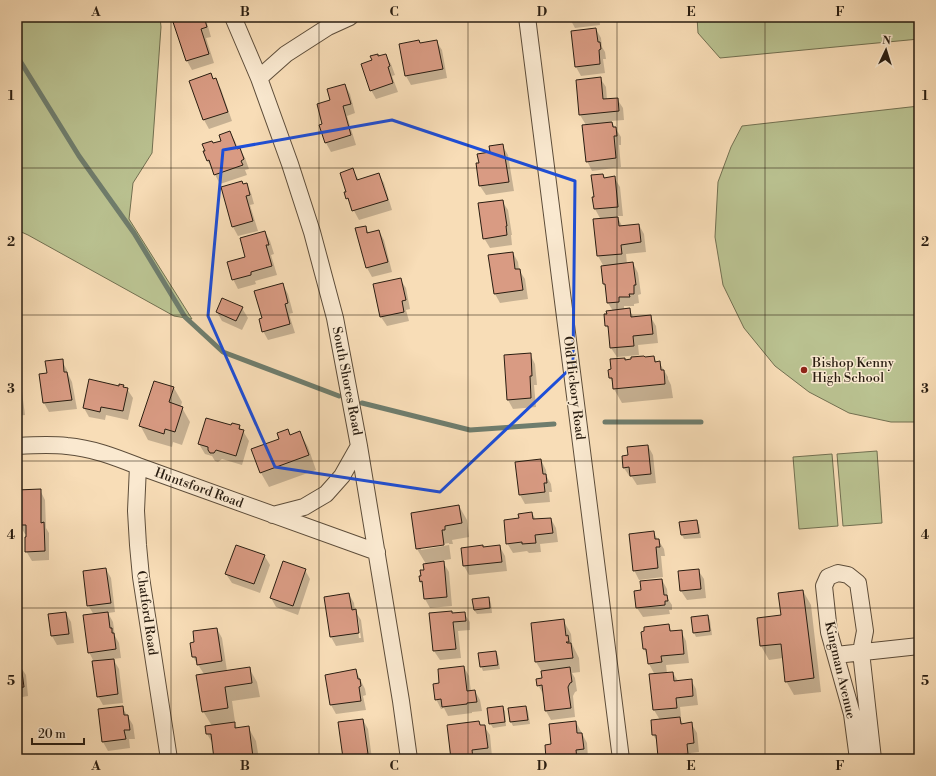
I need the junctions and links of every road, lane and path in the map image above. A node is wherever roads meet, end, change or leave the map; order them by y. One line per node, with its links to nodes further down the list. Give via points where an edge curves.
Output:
1 (233, 17): 4 (street, South Shores Road)
2 (350, 17): 4 (street, via 328,27 286,54)
3 (524, 19): 15 (street, Old Hickory Road)
4 (259, 78): 6 (street, South Shores Road, via 312,232 335,318)
5 (17, 446): 7 (street, Huntsford Road, via 68,446 110,455)
6 (359, 446): 8 (street, via 342,476 326,494 304,507); 9 (street, South Shores Road)
7 (138, 466): 8 (street, Huntsford Road); 13 (street, Chatford Road, via 136,511 141,577)
8 (273, 515): 9 (street, Huntsford Road)
9 (377, 552): 14 (street, South Shores Road)
10 (919, 646): 11 (street)
11 (861, 652): 12 (street); 12 (street, Kingman Avenue, via 865,631 858,583 848,575 838,573 828,577 824,586); 17 (street, Kingman Avenue)
12 (836, 655): 16 (street, Kingman Avenue, via 852,714)
13 (169, 759)
14 (409, 759)
15 (621, 759)
16 (858, 759)
17 (873, 759)

